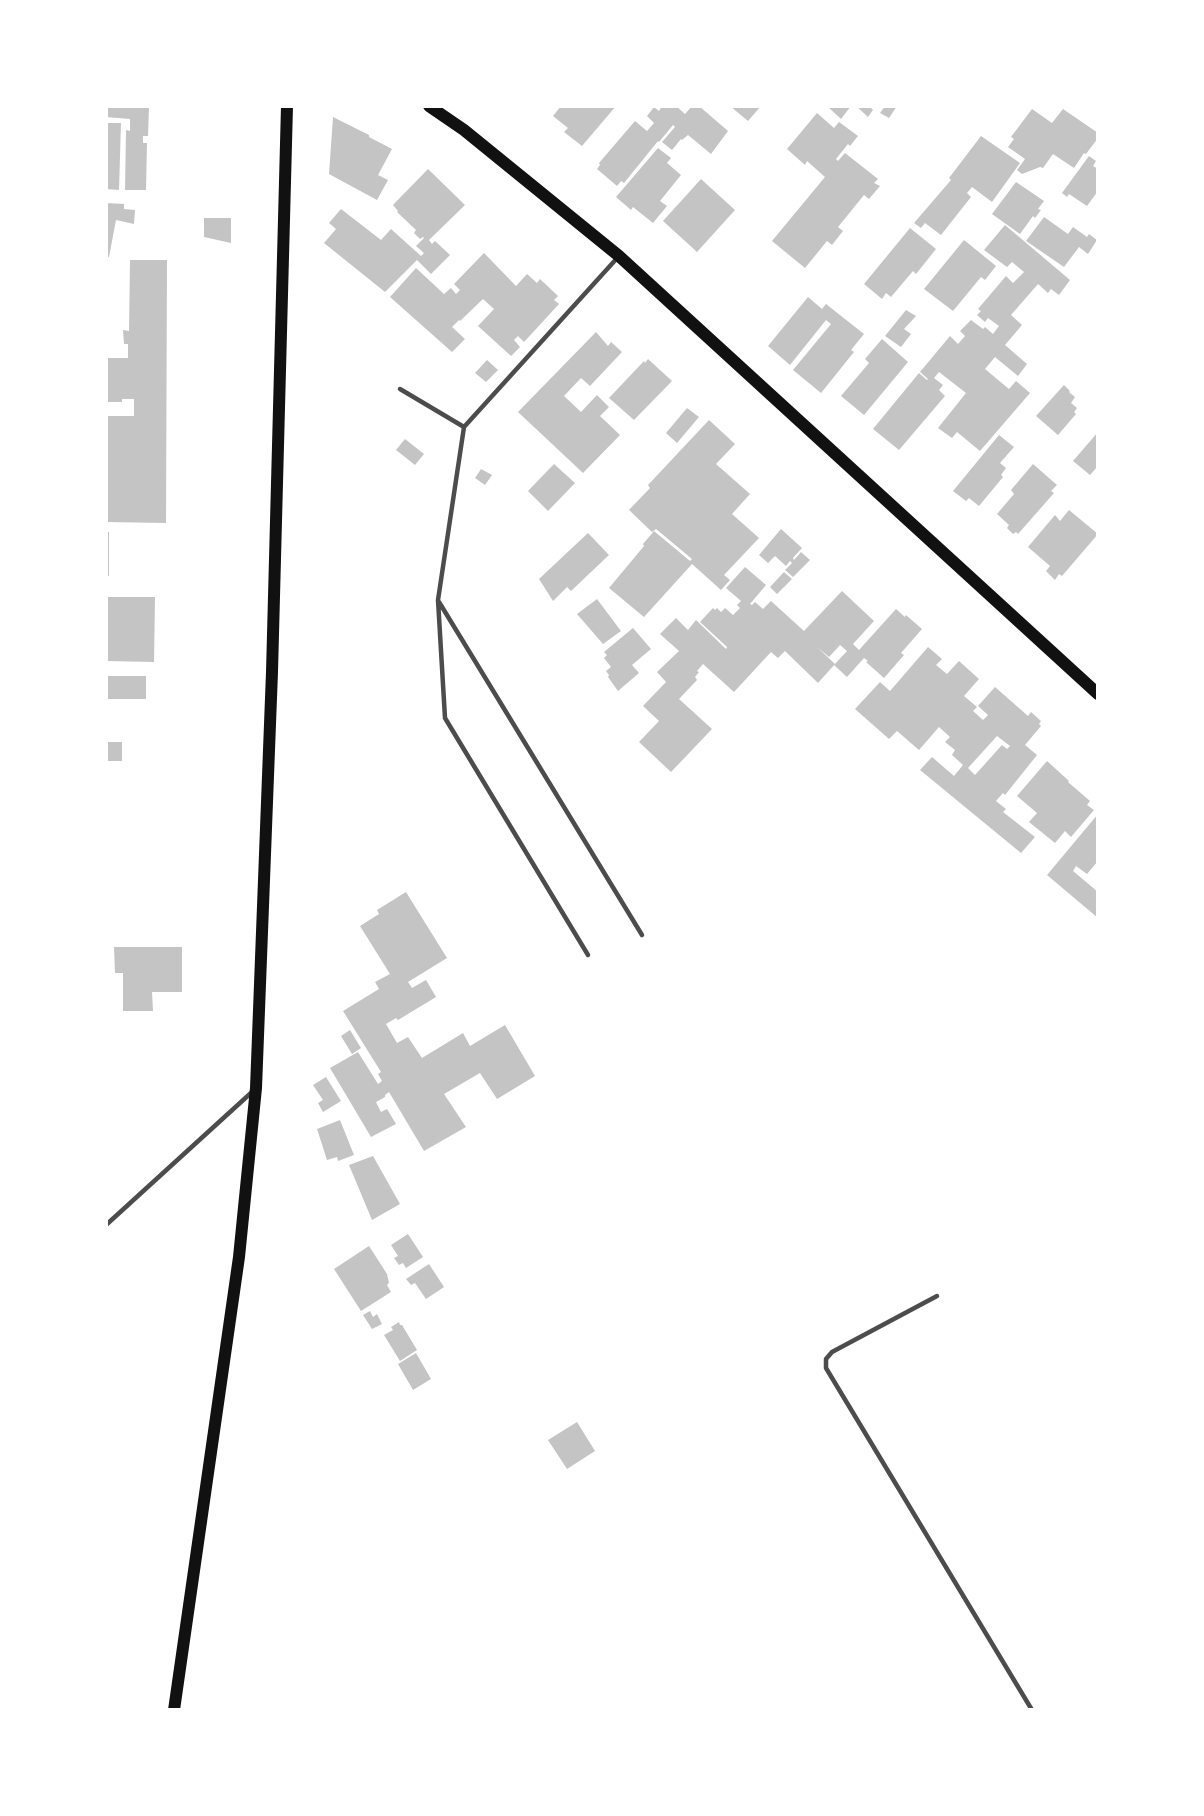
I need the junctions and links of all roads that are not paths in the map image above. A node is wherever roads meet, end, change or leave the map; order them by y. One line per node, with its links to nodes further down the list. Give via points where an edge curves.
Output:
1 (287, 106): 10 (main road)
2 (429, 106): 3 (main road)
3 (619, 256): 5 (lane); 7 (main road)
4 (400, 389): 5 (lane)
5 (464, 427): 6 (lane)
6 (438, 600): 8 (lane); 9 (lane, via 445,718)
7 (1098, 694)
8 (642, 935)
9 (588, 955)
10 (256, 1088): 11 (lane); 13 (main road, via 240,1257)
11 (106, 1225)
12 (937, 1296): 14 (lane, via 832,1352 826,1359 826,1368)
13 (174, 1710)
14 (1032, 1710)

